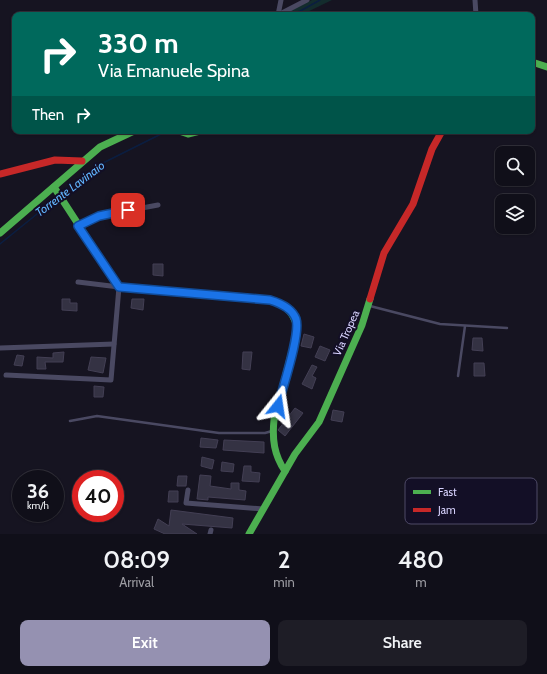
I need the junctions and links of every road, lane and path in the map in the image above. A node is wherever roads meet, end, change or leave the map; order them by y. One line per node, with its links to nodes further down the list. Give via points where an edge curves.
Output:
1 (281, 0): 4 (street)
2 (308, 0): 5 (street)
3 (475, 0): 6 (street)
4 (279, 12)
5 (284, 12)
6 (476, 12)
7 (535, 63): 8 (street)
8 (547, 67)
9 (128, 134): 11 (street, via 100,147)
10 (440, 134): 19 (street, Via Tropea, via 432,149 413,204 384,253)
11 (82, 161): 12 (street, via 42,162); 13 (street)
12 (0, 174)
13 (54, 187): 15 (street); 16 (street)
14 (158, 204): 15 (street, via 99,216)
15 (78, 226): 18 (street)
16 (0, 233)
17 (78, 282): 18 (street)
18 (119, 287): 22 (street); 27 (street, via 257,298 270,300 287,308 296,319 297,332)
19 (369, 306): 20 (lane, via 440,324); 28 (street, Via Tropea, via 319,422)
20 (465, 326): 21 (lane); 25 (lane)
21 (507, 328)
22 (114, 344): 23 (street); 24 (street, via 111,380)
23 (0, 348)
24 (6, 376)
25 (458, 376)
26 (70, 421): 27 (lane, via 97,416 219,433 265,434)
27 (273, 431): 28 (street, via 277,458)
28 (285, 471): 30 (street, Via Tropea)
29 (188, 490): 30 (street, via 186,503)
30 (263, 509): 31 (street, Via Tropea)
31 (249, 534)

